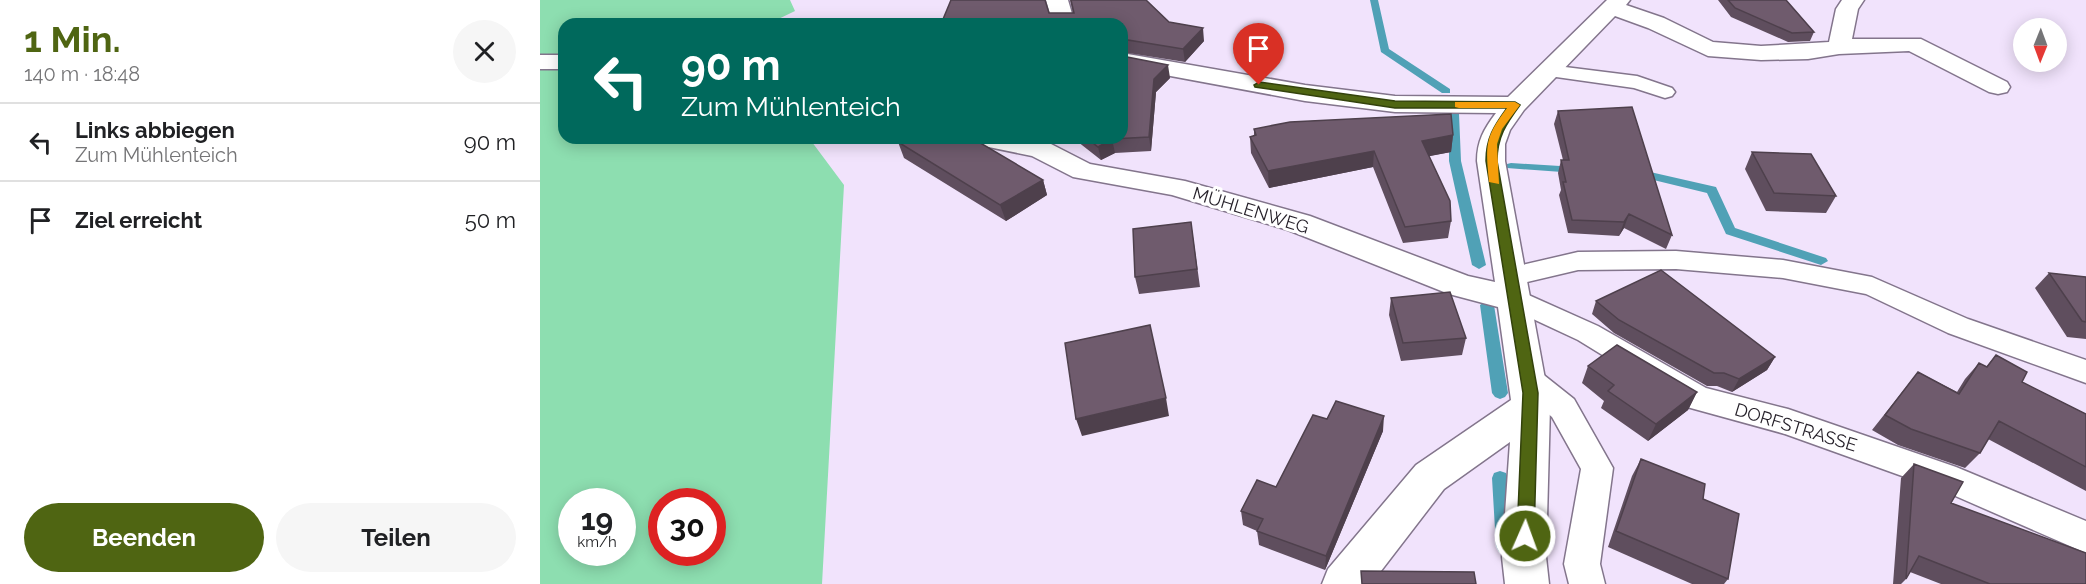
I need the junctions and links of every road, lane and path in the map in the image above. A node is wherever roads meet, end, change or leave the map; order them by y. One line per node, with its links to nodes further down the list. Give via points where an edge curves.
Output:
1 (1057, 0): 4 (street)
2 (1853, 0): 5 (street, via 1847,9)
3 (1615, 4): 5 (street, via 1708,49 1761,53); 9 (street)
4 (1062, 18)
5 (1839, 47): 10 (street, via 1912,44)
6 (1128, 61): 12 (street, via 1305,93 1395,104)
7 (540, 62): 8 (street)
8 (558, 62)
9 (1549, 71): 11 (lane, via 1637,82); 12 (street)
10 (1998, 87)
11 (1665, 92)
12 (1515, 105): 14 (street, via 1491,144)
13 (1012, 144): 14 (street, MÜHLENWEG, via 1041,150 1083,171 1175,187 1299,223 1461,286)
14 (1512, 288): 15 (lane, via 1578,261 1677,260 1783,269 1872,286 1958,326); 16 (street); 17 (lane, DORFSTRASSE, via 1698,398 1788,422 1956,481)
15 (2086, 372)
16 (1530, 393): 18 (street, via 1430,477); 19 (street, via 1524,557); 20 (lane, via 1563,408 1597,468 1582,564)
17 (2086, 537)
18 (1344, 584)
19 (1527, 584)
20 (1587, 584)

